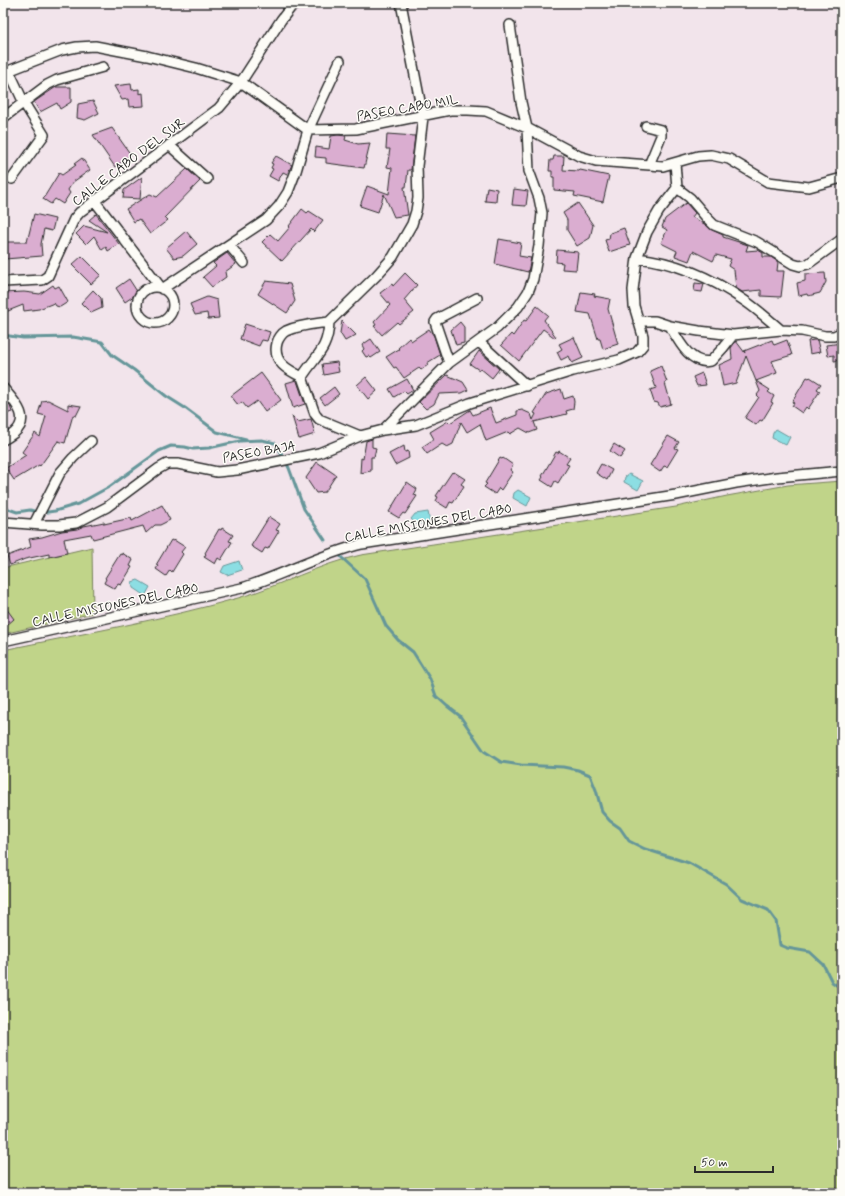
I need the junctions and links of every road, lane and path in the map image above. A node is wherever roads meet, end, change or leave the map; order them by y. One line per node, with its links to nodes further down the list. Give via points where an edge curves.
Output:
1 (298, 3): 7 (street, CALLE CABO DEL SUR, via 291,7 281,20)
2 (401, 3): 9 (street)
3 (510, 26): 12 (street)
4 (340, 61): 13 (street)
5 (103, 67): 8 (street, via 57,80)
6 (6, 72): 7 (street, via 62,50 77,46 95,46 168,61); 8 (street)
7 (241, 82): 13 (street); 14 (street, CALLE CABO DEL SUR, via 219,108)
8 (24, 103): 10 (street); 18 (street, via 44,135)
9 (423, 117): 12 (street, PASEO CABO MIL, via 450,110 468,110 486,112); 13 (street, PASEO CABO MIL, via 356,129); 29 (street, via 417,166 418,198 412,224 393,257)
10 (3, 118)
11 (646, 126): 16 (street, via 660,130 661,136)
12 (527, 128): 16 (street, PASEO CABO MIL, via 579,156 596,161); 34 (street, via 530,172 542,213 533,279 518,307)
13 (308, 130): 23 (street, via 288,192 279,206 266,220)
14 (168, 145): 19 (street); 21 (street, CALLE CABO DEL SUR)
15 (675, 163): 16 (street, PASEO CABO MIL, via 663,166); 17 (street, PASEO CABO MIL, via 711,155 729,159 768,182 809,187); 20 (street)
16 (648, 165)
17 (842, 178)
18 (12, 179)
19 (207, 180)
20 (677, 188): 22 (street, via 690,198 714,225 757,242 793,264 808,264); 24 (street, via 647,232)
21 (94, 200): 23 (street, via 162,289); 26 (street, CALLE CABO DEL SUR, via 74,219 48,276 42,280)
22 (842, 239)
23 (229, 245): 25 (street)
24 (637, 258): 28 (street, via 633,290); 31 (street, via 657,260 716,282 746,301)
25 (244, 263)
26 (3, 282)
27 (477, 298): 35 (street, via 435,322)
28 (638, 321): 30 (street, via 655,321); 37 (street, PASEO BAJA, via 643,345 637,352 619,360)
29 (329, 322): 36 (street, via 324,348); 36 (street, via 284,332 278,341 277,358 282,366)
30 (670, 326): 33 (street); 33 (street, via 688,353 701,362 711,361)
31 (781, 330): 32 (street, via 825,336 834,336); 33 (street)
32 (842, 332)
33 (732, 334)
34 (479, 342): 35 (street); 37 (street)
35 (449, 363): 39 (street)
36 (302, 377): 40 (street, via 315,414)
37 (527, 386): 39 (street, PASEO BAJA, via 470,403 416,425)
38 (3, 388): 41 (street, via 21,413 22,421 19,428)
39 (383, 430): 40 (street, PASEO BAJA)
40 (360, 436): 45 (street, PASEO BAJA, via 319,453 237,470 217,472 167,464 107,507 76,523)
41 (3, 440)
42 (91, 441): 45 (street, via 60,473)
43 (842, 471): 46 (street, CALLE MISIONES DEL CABO, via 736,483 362,544 336,550 242,588)
44 (3, 522): 45 (street, PASEO BAJA)
45 (34, 524)
46 (3, 641)

